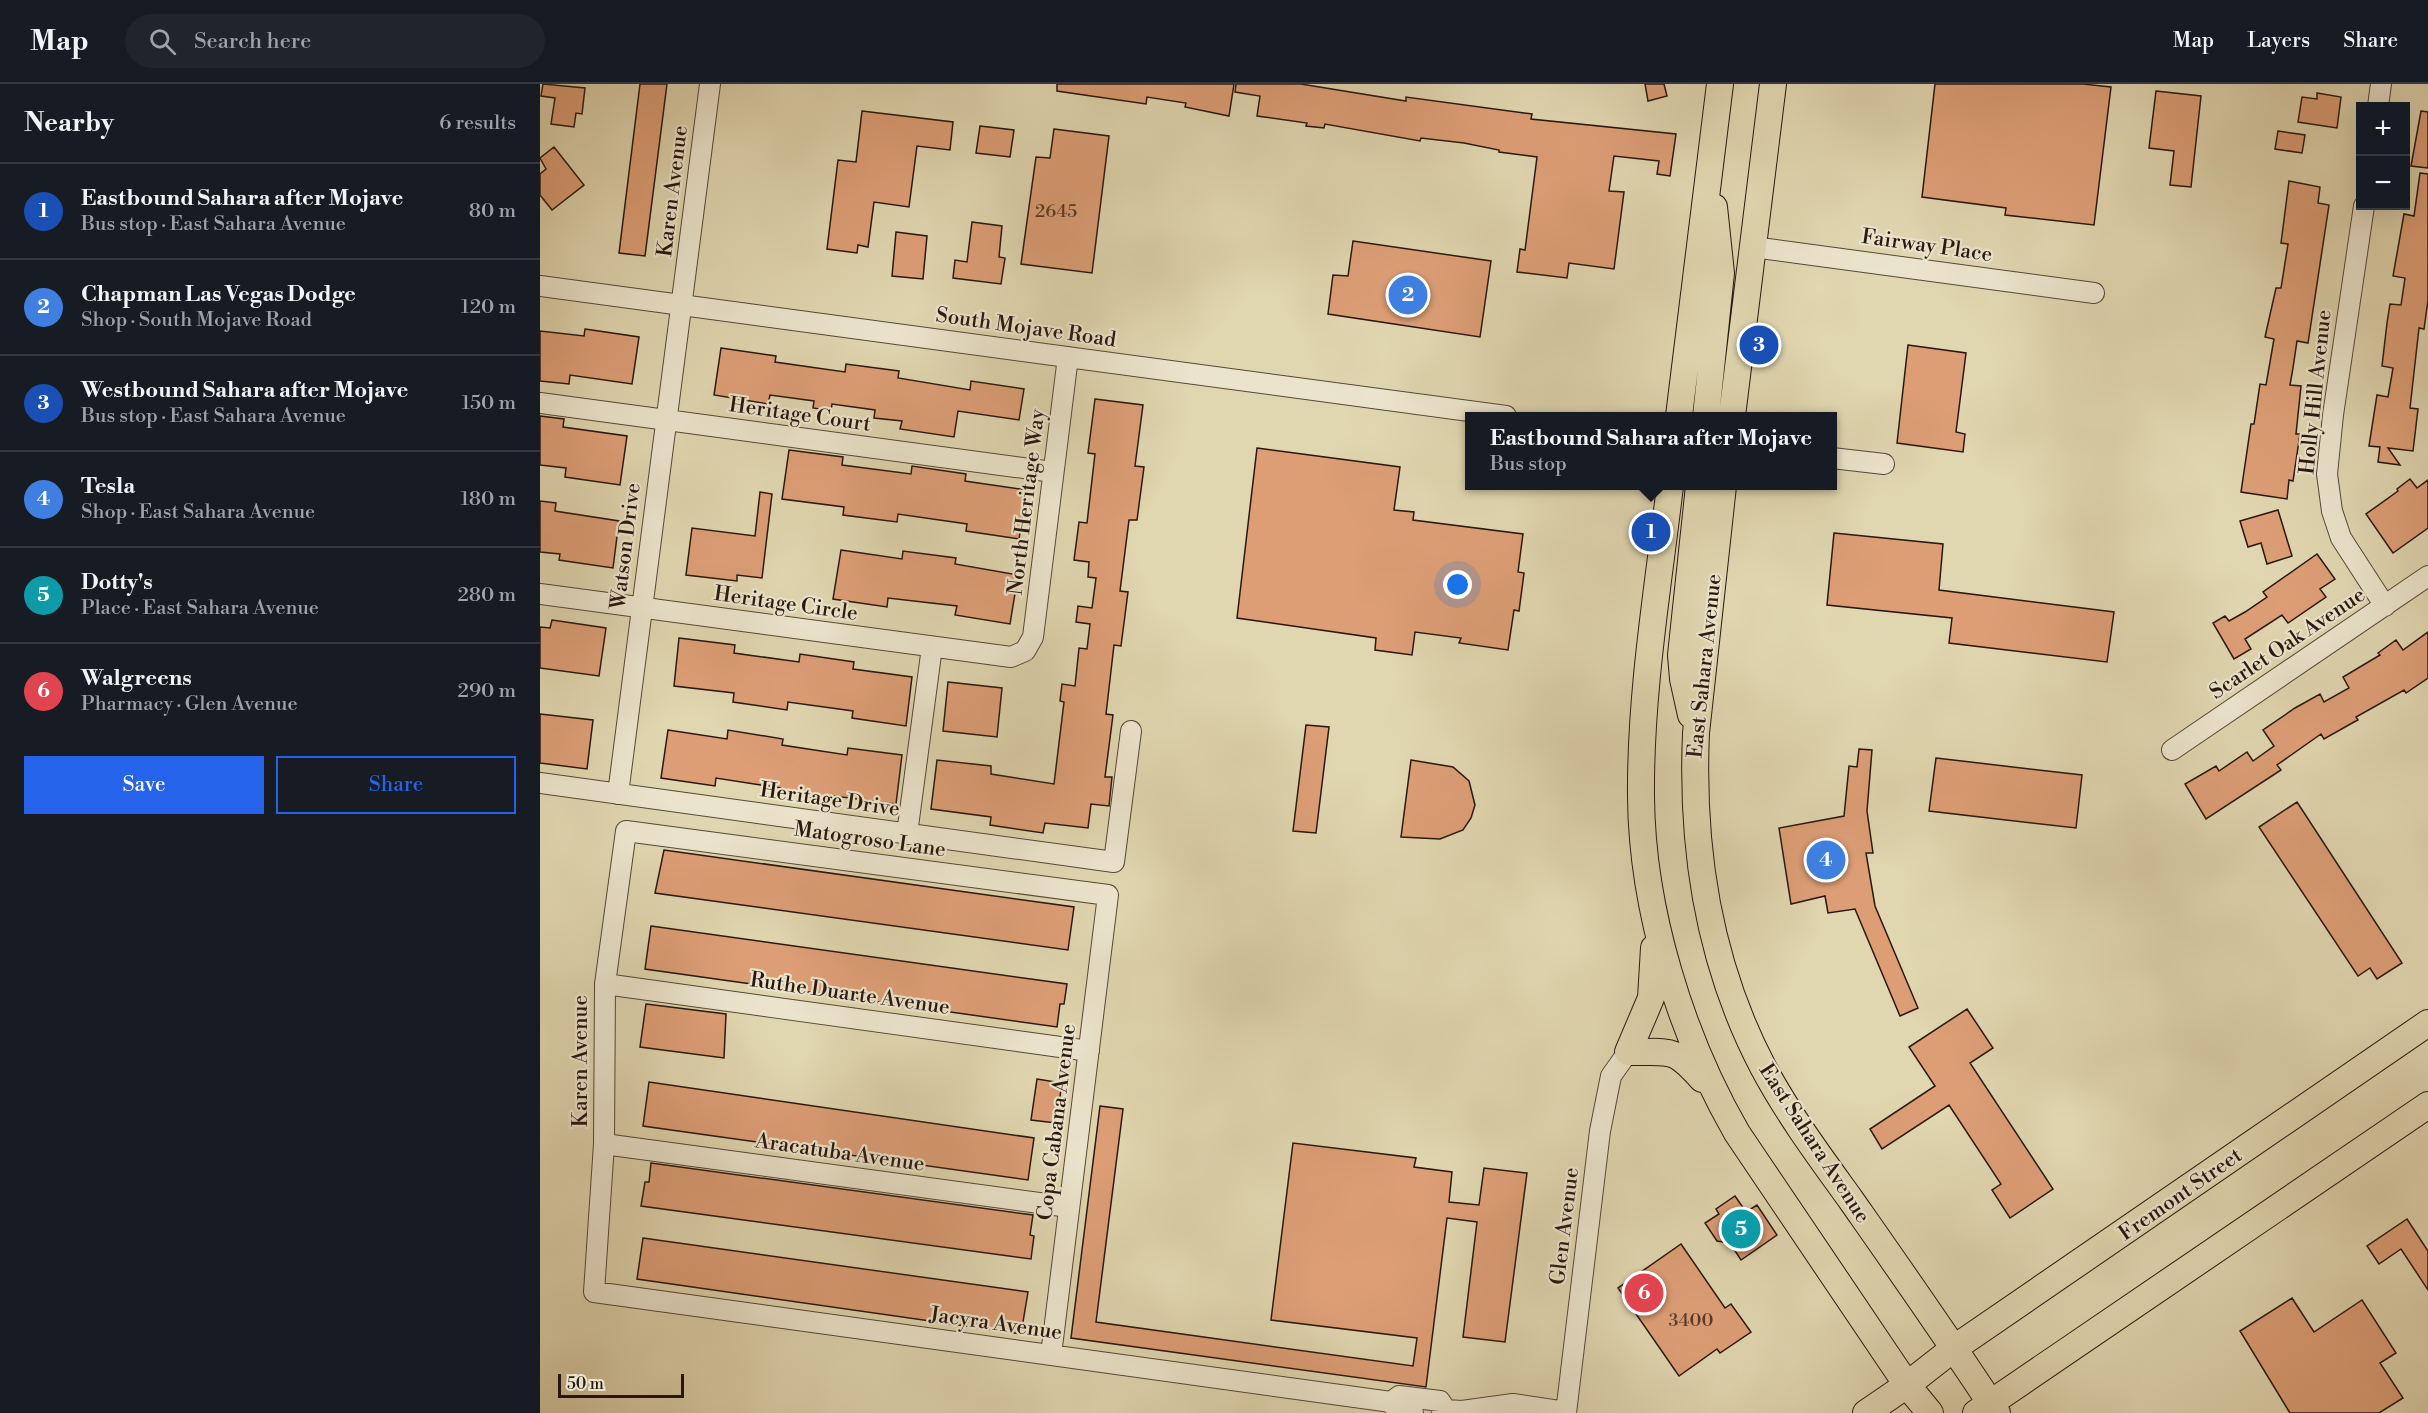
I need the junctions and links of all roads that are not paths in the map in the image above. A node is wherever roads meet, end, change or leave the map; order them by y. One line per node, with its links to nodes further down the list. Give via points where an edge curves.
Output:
1 (710, 84): 11 (street, Karen Avenue)
2 (1720, 84): 6 (main road)
3 (1773, 84): 8 (main road)
4 (2381, 84): 5 (street)
5 (2379, 102)
6 (1709, 174): 15 (main road); 16 (main road, via 1721,262)
7 (2363, 210): 27 (street, Holly Hill Avenue, via 2327,474 2332,511 2341,538)
8 (1753, 247): 10 (street, Fairway Place); 17 (main road)
9 (540, 286): 11 (street, South Mojave Road)
10 (2094, 292)
11 (681, 305): 12 (street, South Mojave Road); 18 (street, Watson Drive)
12 (1068, 357): 14 (street, South Mojave Road); 21 (street, North Heritage Way)
13 (540, 403): 18 (street, Heritage Court)
14 (1470, 412)
15 (1680, 412)
16 (1706, 412)
17 (1733, 412)
18 (666, 420): 21 (street, Heritage Court); 28 (street, Watson Drive)
19 (1837, 458): 20 (street)
20 (1884, 464)
21 (1053, 472): 30 (street, North Heritage Way, via 1033,637)
22 (1670, 490): 39 (main road, via 1642,763 1644,836)
23 (1699, 490): 32 (main road, via 1681,655)
24 (1723, 490): 32 (main road, East Sahara Avenue)
25 (2428, 576): 27 (street, Scarlet Oak Avenue)
26 (540, 594): 28 (street, Heritage Circle)
27 (2385, 606): 33 (street, Scarlet Oak Avenue)
28 (642, 608): 29 (street, Heritage Circle); 35 (street, Watson Drive)
29 (932, 647): 30 (street, Heritage Circle, via 1011,657); 37 (street)
30 (1025, 651)
31 (1131, 731): 37 (street, Heritage Drive, via 1114,862)
32 (1696, 733): 49 (main road, East Sahara Avenue, via 1695,830 1702,886 1734,999 1763,1066 1791,1113)
33 (2172, 750)
34 (540, 783): 35 (street, Heritage Drive)
35 (618, 794): 37 (street, Heritage Drive)
36 (626, 831): 38 (street, Matogroso Lane); 40 (street, Karen Avenue)
37 (907, 834)
38 (1108, 895): 42 (street, Copa Cabana Avenue)
39 (1655, 911): 43 (main road, via 1653,988); 44 (main road, via 1684,1020)
40 (605, 984): 42 (street, Ruthe Duarte Avenue); 46 (street, Karen Avenue)
41 (2428, 1023): 49 (main road, Fremont Street)
42 (1089, 1051): 47 (street, Copa Cabana Avenue)
43 (1628, 1052): 44 (main road, via 1658,1050 1675,1054); 55 (street, Glen Avenue, via 1611,1076 1600,1131)
44 (1713, 1092): 51 (main road)
45 (2428, 1105): 53 (main road)
46 (604, 1144): 47 (street, Aracatuba Avenue); 48 (street, Karen Avenue)
47 (1069, 1207): 50 (street, Copa Cabana Avenue)
48 (594, 1292): 50 (street, Jacyra Avenue)
49 (1953, 1349): 51 (main road, Fremont Street); 53 (main road, East Sahara Avenue)
50 (1051, 1355): 52 (street, Jacyra Avenue)
51 (1907, 1385): 57 (main road, Fremont Street); 58 (main road)
52 (1391, 1402): 54 (street, Jacyra Avenue, via 1399,1396 1440,1401); 56 (street, Jacyra Avenue, via 1397,1411)
53 (1988, 1410)
54 (1444, 1411): 55 (street, Jacyra Avenue, via 1514,1404)
55 (1566, 1412)
56 (1413, 1413)
57 (1866, 1413)
58 (1930, 1413)

